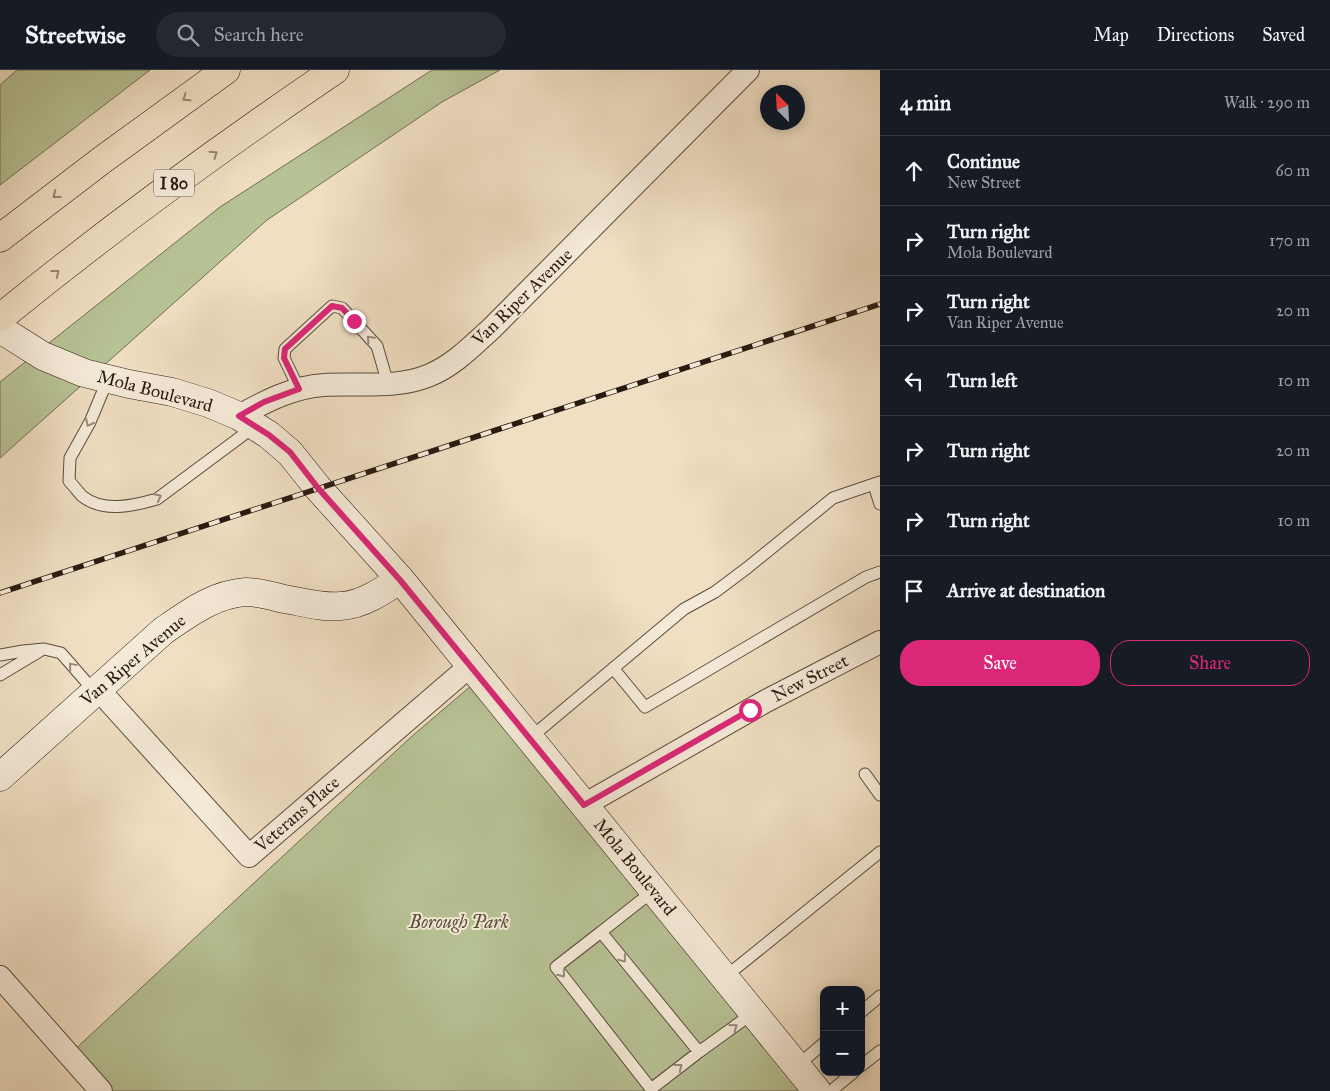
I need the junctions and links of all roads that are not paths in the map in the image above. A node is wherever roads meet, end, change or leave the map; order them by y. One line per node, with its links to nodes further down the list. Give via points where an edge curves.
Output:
1 (226, 70): 4 (highway, one-way to 4)
2 (336, 70): 5 (highway, I 80, one-way to 2, via 193,170)
3 (748, 70): 8 (street, Van Riper Avenue, via 491,329 454,362 430,375)
4 (0, 238)
5 (9, 310)
6 (0, 329): 7 (street, Mola Boulevard, via 43,356)
7 (108, 379): 10 (street, Mola Boulevard, via 172,392 208,403); 10 (lane, one-way to 10, via 70,458 69,481 83,497 102,506 139,504 157,499)
8 (388, 384): 9 (street, Van Riper Avenue, via 322,385); 9 (lane, one-way to 9, via 377,346 342,308 332,306 285,349 284,358)
9 (299, 389): 10 (street, Van Riper Avenue, via 264,402)
10 (247, 421): 14 (street, Mola Boulevard, via 290,452)
11 (877, 483): 12 (lane); 19 (lane, via 833,498 715,592 684,609)
12 (880, 504)
13 (880, 572): 19 (lane, via 645,707)
14 (400, 580): 18 (street, Mola Boulevard); 21 (street, Van Riper Avenue, via 363,601 343,606 324,606 247,592 217,597 163,631)
15 (880, 642): 26 (street, New Street, via 766,700)
16 (44, 649): 17 (lane); 20 (lane); 21 (lane, one-way to 16, via 61,653)
17 (0, 656)
18 (470, 666): 21 (street, Veterans Place, via 249,856); 22 (street, Mola Boulevard)
19 (613, 668): 22 (lane)
20 (0, 675)
21 (96, 690): 24 (street, Van Riper Avenue)
22 (530, 738): 26 (street, Mola Boulevard)
23 (865, 774): 25 (lane)
24 (0, 778)
25 (880, 795)
26 (584, 805): 28 (street, Mola Boulevard)
27 (880, 852): 31 (lane)
28 (653, 891): 29 (lane); 31 (street, Mola Boulevard)
29 (601, 932): 37 (lane, one-way to 37); 37 (lane, one-way to 37, via 556,967 651,1089)
30 (0, 977): 41 (street)
31 (724, 977): 34 (street, Mola Boulevard)
32 (880, 996): 33 (lane)
33 (865, 1009)
34 (752, 1013): 37 (lane, one-way to 34); 39 (street, Mola Boulevard)
35 (820, 1046): 39 (lane)
36 (880, 1051): 38 (lane)
37 (699, 1052)
38 (865, 1063)
39 (797, 1066): 42 (street, Mola Boulevard)
40 (849, 1076): 43 (lane)
41 (101, 1091)
42 (817, 1091)
43 (831, 1091)

